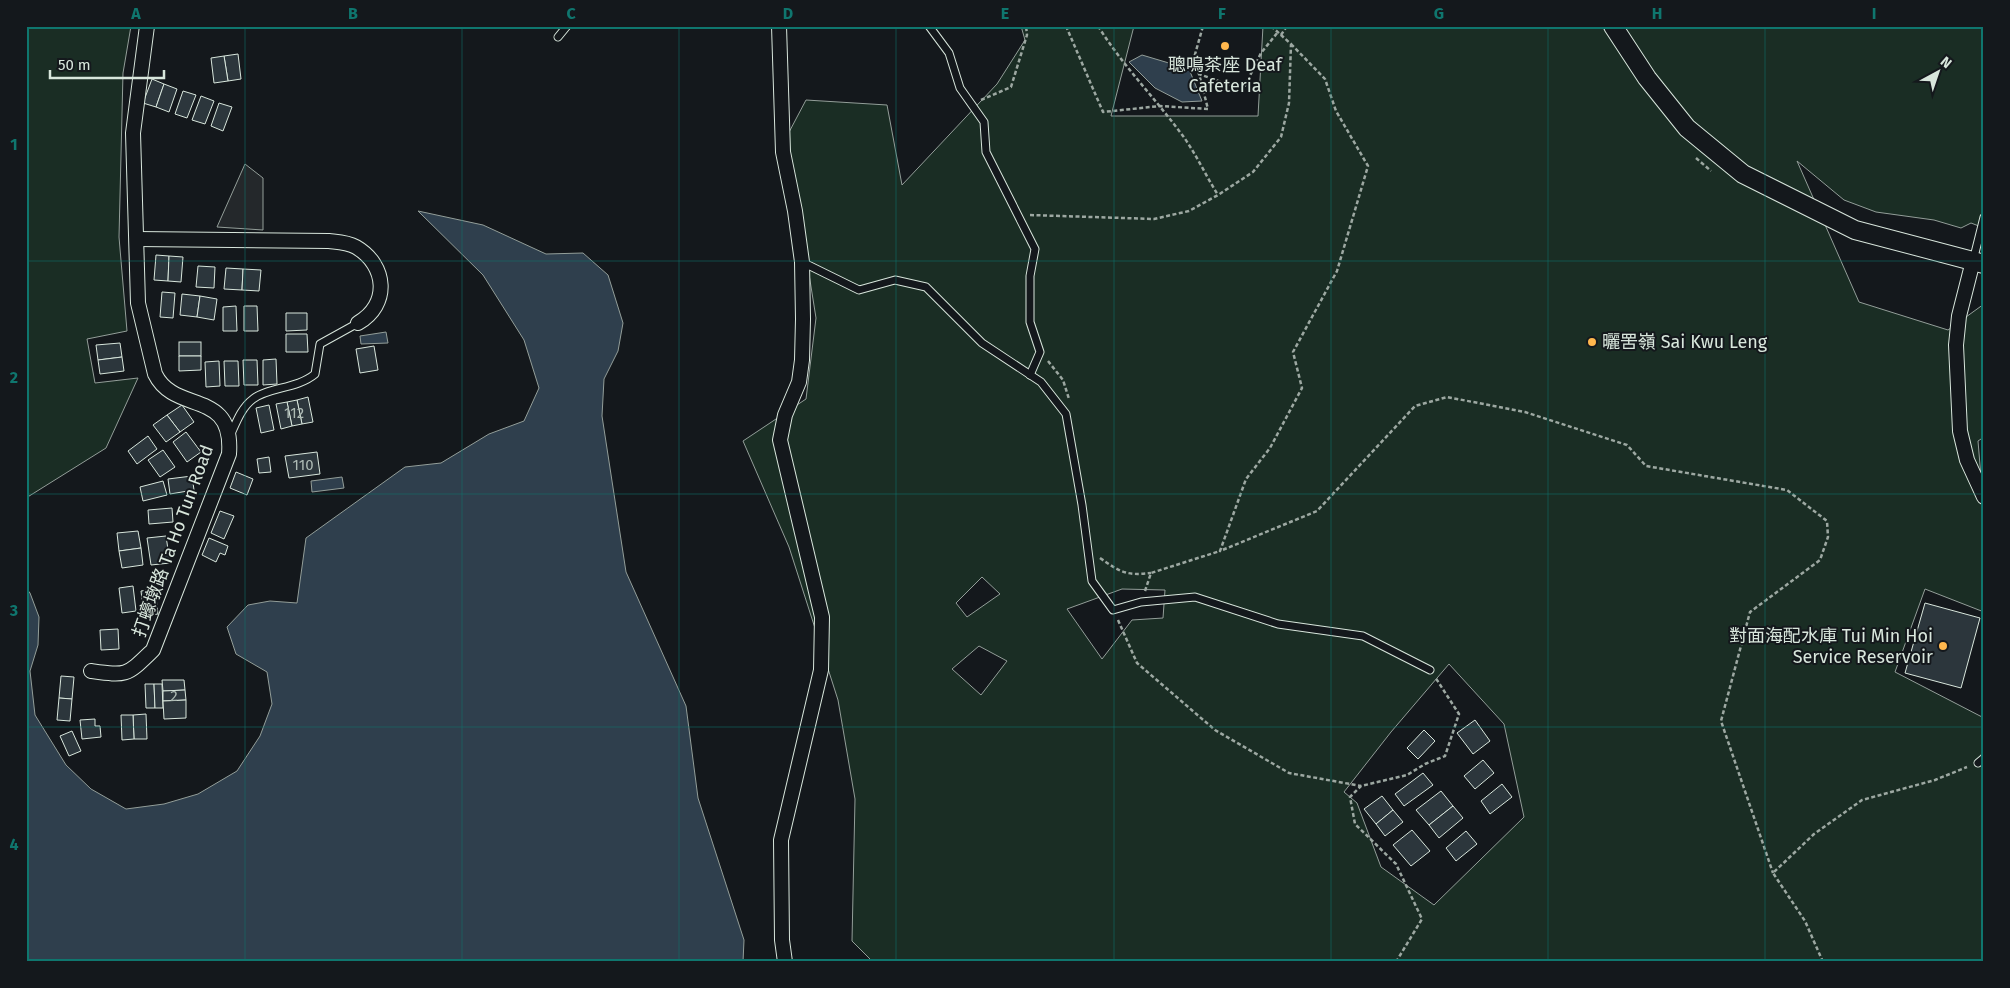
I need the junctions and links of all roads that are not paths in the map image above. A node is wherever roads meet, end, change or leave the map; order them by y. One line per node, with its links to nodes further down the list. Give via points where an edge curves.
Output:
1 (147, 26): 8 (street, 打蠔墩路 Ta Ho Tun Road, via 133,132)
2 (567, 26): 6 (lane)
3 (779, 26): 9 (street, via 783,152)
4 (929, 26): 12 (lane, via 949,53 960,88 984,122 986,152 1035,249 1030,276 1030,322 1040,352)
5 (1613, 26): 10 (street, via 1647,78 1687,128 1743,174 1855,230)
6 (558, 37)
7 (1984, 217): 10 (lane)
8 (138, 239): 11 (street, via 342,242 366,255 380,278 381,291 375,311); 13 (street, 打蠔墩路 Ta Ho Tun Road, via 138,303 154,374 166,390 211,409 224,420)
9 (802, 262): 12 (lane, via 859,290 895,280 926,287 982,343); 17 (street, via 802,360 799,382 785,414 780,440 822,617 821,661 781,840)
10 (1978, 262): 14 (street, via 1959,316 1956,345 1960,432 1967,460)
11 (358, 323): 13 (lane, via 320,344 315,374 307,381 254,398 242,411)
12 (1030, 375): 15 (lane, via 1041,382 1066,414 1092,581 1113,610 1141,602 1194,597 1278,624 1363,636)
13 (230, 436): 16 (street, 打蠔墩路 Ta Ho Tun Road, via 229,454 153,650 129,673 119,675)
14 (1984, 497)
15 (1430, 670)
16 (90, 671)
17 (785, 962)

